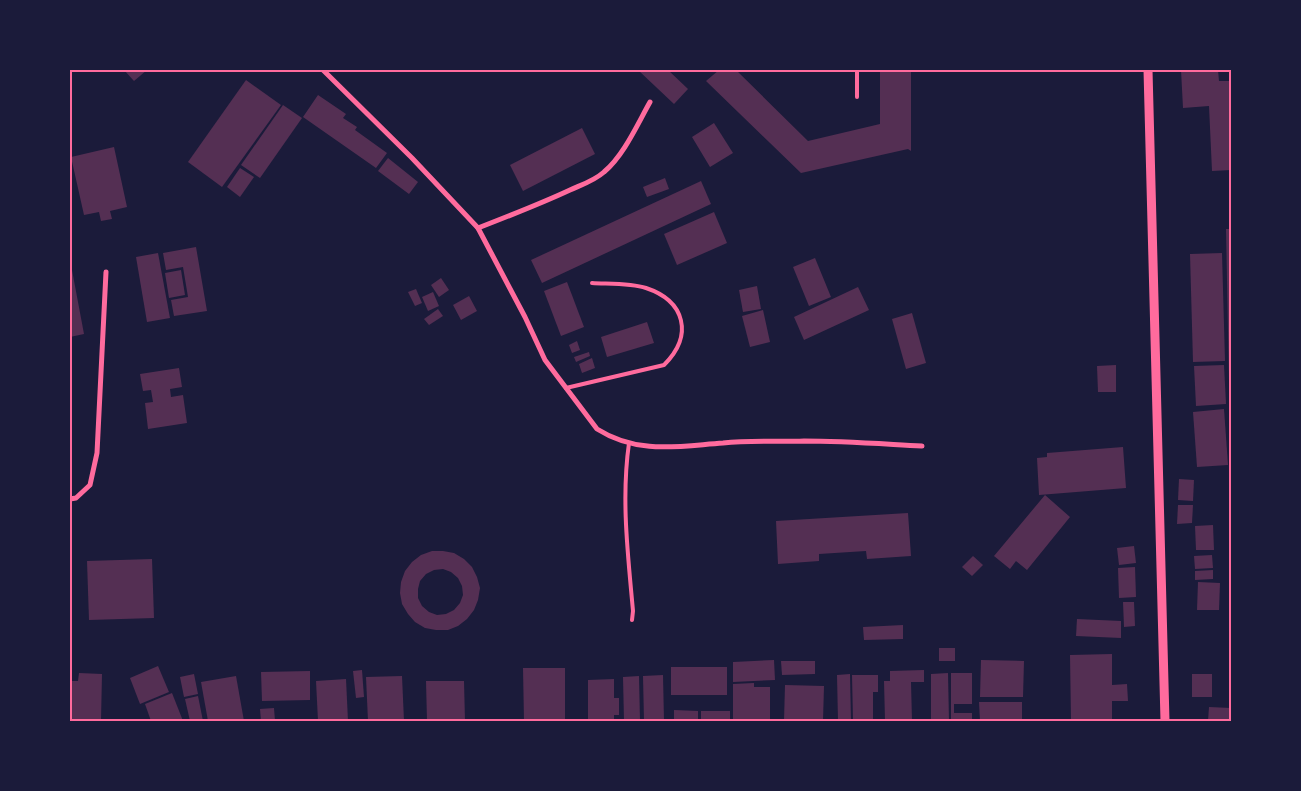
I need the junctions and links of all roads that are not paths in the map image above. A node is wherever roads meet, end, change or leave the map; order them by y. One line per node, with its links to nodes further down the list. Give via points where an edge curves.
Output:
1 (323, 70): 6 (street)
2 (857, 70): 4 (lane)
3 (1148, 70): 14 (street)
4 (857, 97)
5 (650, 102): 6 (street, via 614,162 599,176)
6 (478, 228): 9 (street, via 544,360)
7 (106, 272): 12 (street, via 97,452 90,485 76,498)
8 (592, 283): 9 (lane, via 644,287 660,294 679,312 683,322 681,338 673,356 664,365)
9 (566, 388): 10 (street, via 597,429)
10 (629, 443): 11 (street, via 652,448 725,442 819,441); 13 (lane, via 624,522)
11 (922, 446)
12 (70, 498)
13 (632, 620)
14 (1165, 721)

